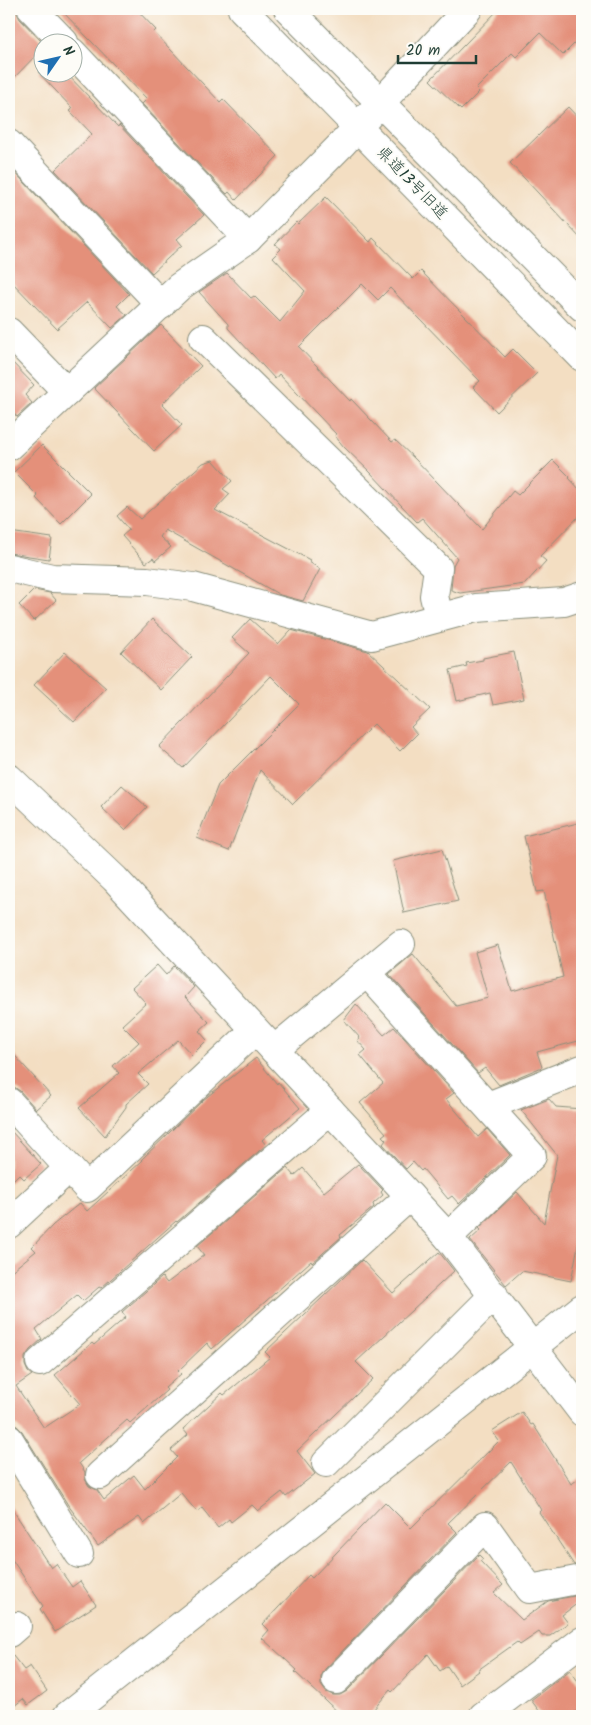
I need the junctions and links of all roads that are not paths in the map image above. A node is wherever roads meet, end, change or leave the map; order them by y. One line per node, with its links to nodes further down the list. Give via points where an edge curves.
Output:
1 (32, 9): 5 (street)
2 (242, 9): 8 (street, 県道13号旧道)
3 (288, 9): 7 (street, 県道13号旧道)
4 (468, 9): 7 (street)
5 (54, 32)
6 (82, 63): 10 (street)
7 (380, 103): 8 (street); 12 (street, 県道13号旧道)
8 (358, 127): 10 (street); 15 (street, 県道13号旧道)
9 (9, 144): 11 (street)
10 (248, 239): 11 (street, via 179,287)
11 (161, 304): 16 (street)
12 (582, 307)
13 (9, 332): 16 (street)
14 (203, 338): 20 (street, via 438,568 434,596)
15 (582, 357)
16 (67, 392): 17 (street)
17 (9, 446)
18 (9, 568): 20 (street, via 52,578 147,581 193,587 372,636)
19 (582, 596): 20 (street, via 564,602 476,608)
20 (439, 618)
21 (9, 778): 24 (street, via 115,879)
22 (401, 944): 23 (street)
23 (367, 973): 25 (street); 28 (street)
24 (255, 1030): 25 (street); 30 (street, via 87,1188)
25 (274, 1050): 29 (street)
26 (582, 1069): 28 (street)
27 (9, 1102): 30 (street)
28 (488, 1106): 33 (street, via 532,1156)
29 (330, 1110): 31 (street); 37 (street)
30 (69, 1168): 32 (street)
31 (410, 1196): 33 (street); 41 (street)
32 (9, 1224)
33 (448, 1237): 34 (street)
34 (494, 1295): 36 (street); 40 (street)
35 (582, 1308): 36 (street)
36 (534, 1347): 38 (street); 46 (street)
37 (40, 1362)
38 (582, 1412)
39 (9, 1439): 42 (street)
40 (326, 1464)
41 (100, 1475)
42 (79, 1554)
43 (582, 1579): 45 (street, via 530,1589 484,1526)
44 (582, 1641): 47 (street)
45 (336, 1680)
46 (67, 1716)
47 (482, 1716)

